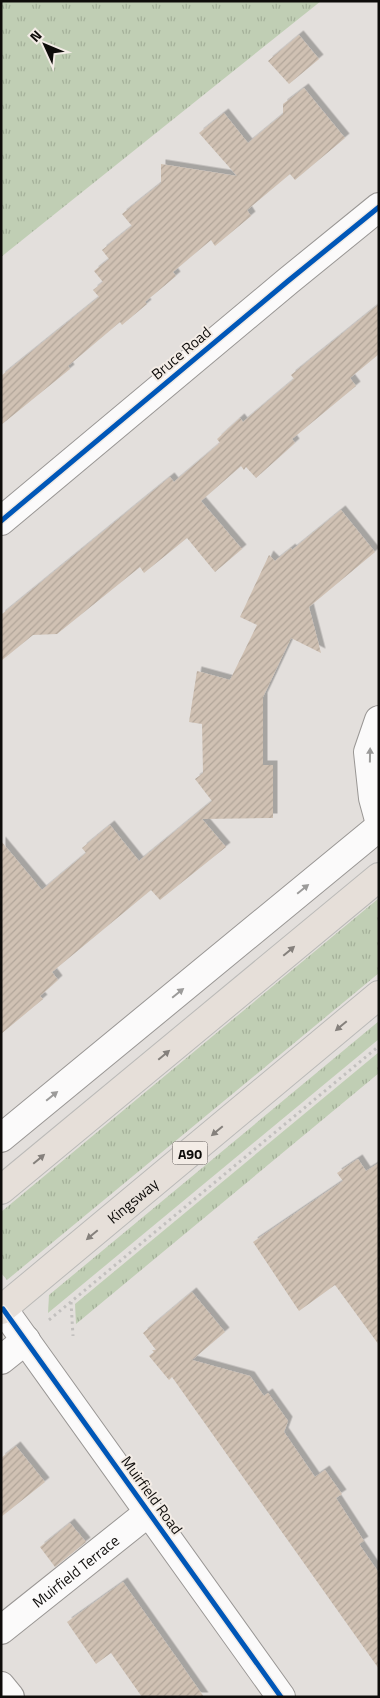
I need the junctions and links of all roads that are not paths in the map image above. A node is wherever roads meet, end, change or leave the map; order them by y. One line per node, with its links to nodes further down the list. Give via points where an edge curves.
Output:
1 (379, 207): 2 (street, Bruce Road)
2 (1, 521)
3 (379, 720): 4 (street, one-way to 3, via 368,752)
4 (379, 820)
5 (379, 827): 8 (street, one-way to 5)
6 (379, 877): 9 (highway, one-way to 6)
7 (379, 995): 10 (highway, Kingsway / A90, one-way to 10)
8 (1, 1138)
9 (1, 1190)
10 (2, 1310): 11 (street, Muirfield Road)
11 (26, 1340): 12 (street); 13 (street, Muirfield Road)
12 (1, 1360)
13 (149, 1512): 14 (street, Muirfield Terrace); 17 (street, Muirfield Road)
14 (1, 1630)
15 (1, 1686): 16 (street)
16 (10, 1697)
17 (281, 1697)

